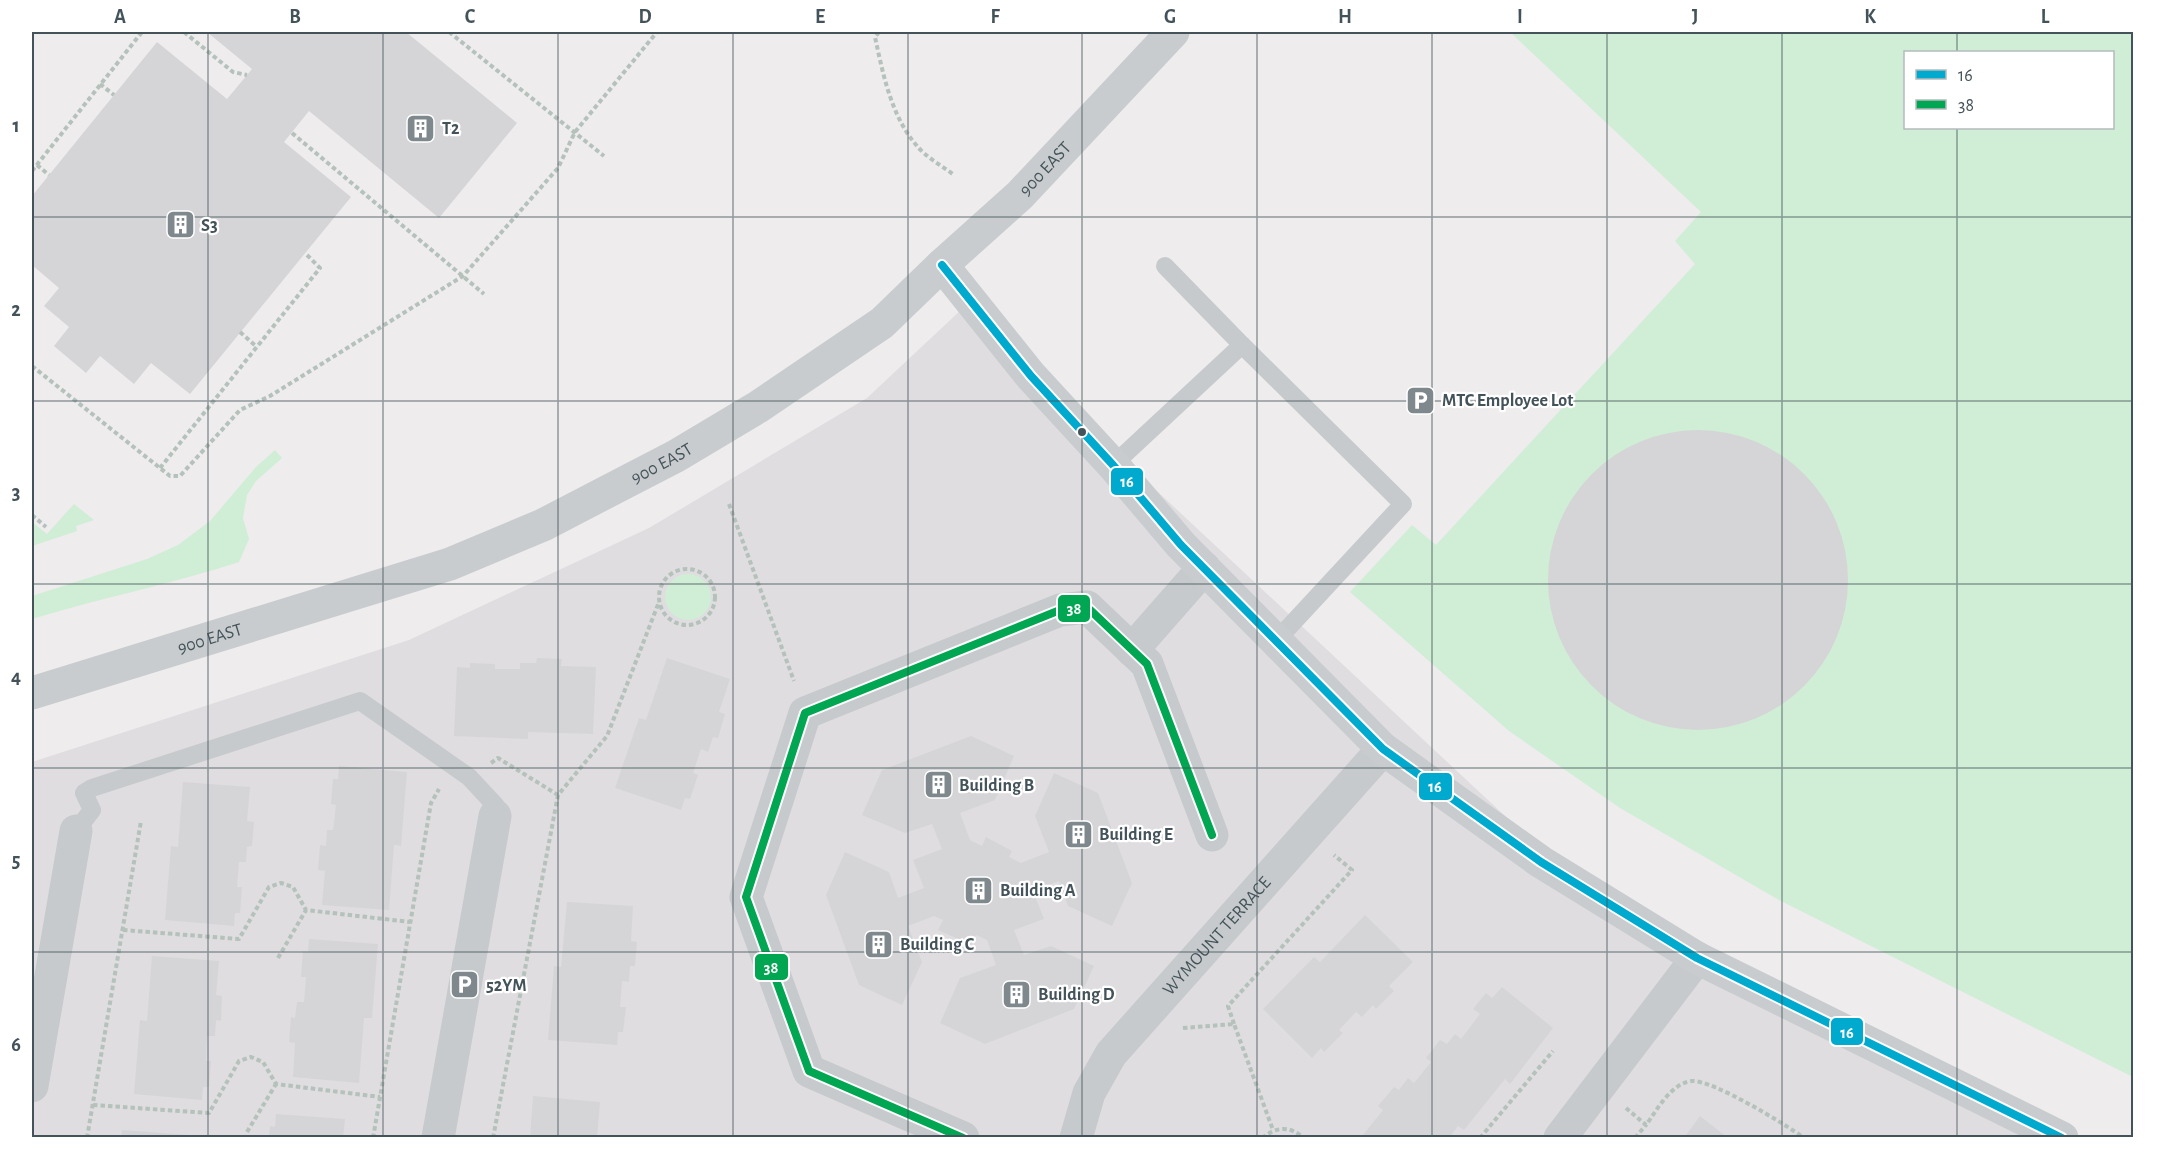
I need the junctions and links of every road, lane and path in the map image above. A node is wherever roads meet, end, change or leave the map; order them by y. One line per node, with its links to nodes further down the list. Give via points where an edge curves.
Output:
1 (142, 32): 8 (path)
2 (184, 32): 7 (path, via 233,72)
3 (449, 32): 10 (path)
4 (657, 32): 10 (path)
5 (879, 32): 16 (path, via 875,37 884,79 901,120 917,147)
6 (1173, 32): 18 (street, 900 EAST, via 1020,195)
7 (247, 75)
8 (100, 84): 9 (path); 13 (path)
9 (114, 95)
10 (575, 132): 12 (path); 20 (path, via 558,168)
11 (292, 133): 20 (path)
12 (604, 156)
13 (37, 165): 14 (path); 15 (path)
14 (32, 171)
15 (49, 175)
16 (954, 175)
17 (305, 253): 24 (path, via 320,268)
18 (942, 264): 26 (street, via 1031,375); 35 (street, 900 EAST, via 882,323 758,407 676,456 543,525 450,564 361,594)
19 (1165, 266): 23 (lane)
20 (463, 276): 21 (path); 27 (path, via 270,396 240,410 180,476 170,476)
21 (484, 294)
22 (240, 332): 24 (path)
23 (1242, 345): 26 (lane); 33 (lane, via 1403,504)
24 (256, 347): 27 (path)
25 (32, 366): 27 (path)
26 (1113, 465): 31 (street)
27 (159, 468)
28 (729, 504): 36 (path)
29 (32, 515): 30 (path)
30 (46, 527)
31 (1204, 568): 33 (street); 34 (street)
32 (659, 602): 32 (path, via 664,580 682,569 692,569 709,579 716,599 712,611 693,625 671,621); 40 (path, via 607,736)
33 (1276, 641): 37 (street)
34 (1132, 650): 36 (street, via 1087,607 1060,610); 44 (street, via 1147,664)
35 (32, 693)
36 (805, 713): 67 (street, via 746,897 809,1071)
37 (1383, 749): 50 (street, via 1541,862); 68 (street, WYMOUNT TERRACE, via 1111,1054 1089,1093)
38 (453, 765): 39 (lane); 43 (lane, via 360,701 92,788 84,793 92,810); 47 (path, via 431,803)
39 (469, 777): 40 (path, via 498,759); 41 (lane, via 496,806)
40 (558, 795): 66 (path)
41 (495, 816): 65 (street)
42 (141, 821): 48 (path)
43 (76, 831): 55 (street)
44 (1212, 835)
45 (1340, 847): 51 (path, via 1334,855 1352,870 1228,1006)
46 (306, 910): 47 (path); 48 (path, via 293,887 281,883 269,887 239,939); 49 (path)
47 (410, 922): 57 (path)
48 (123, 930): 58 (path)
49 (278, 958)
50 (1697, 958): 56 (street); 62 (street)
51 (1234, 1024): 52 (path); 60 (path)
52 (1179, 1028)
53 (1553, 1052): 71 (path)
54 (276, 1084): 57 (path); 58 (path, via 263,1062 251,1057 239,1061 209,1113); 61 (path)
55 (32, 1086)
56 (1600, 1086): 59 (path); 72 (street)
57 (380, 1097): 64 (path)
58 (93, 1105): 63 (path)
59 (1646, 1125): 73 (path); 74 (path, via 1673,1090 1691,1081 1715,1086)
60 (1272, 1130): 69 (path); 70 (path, via 1293,1130)
61 (247, 1132)
62 (2042, 1133)
63 (87, 1137)
64 (373, 1137)
65 (438, 1137)
66 (493, 1137)
67 (963, 1137)
68 (1076, 1137)
69 (1262, 1137)
70 (1304, 1137)
71 (1480, 1137)
72 (1560, 1137)
73 (1635, 1137)
74 (1804, 1137)

